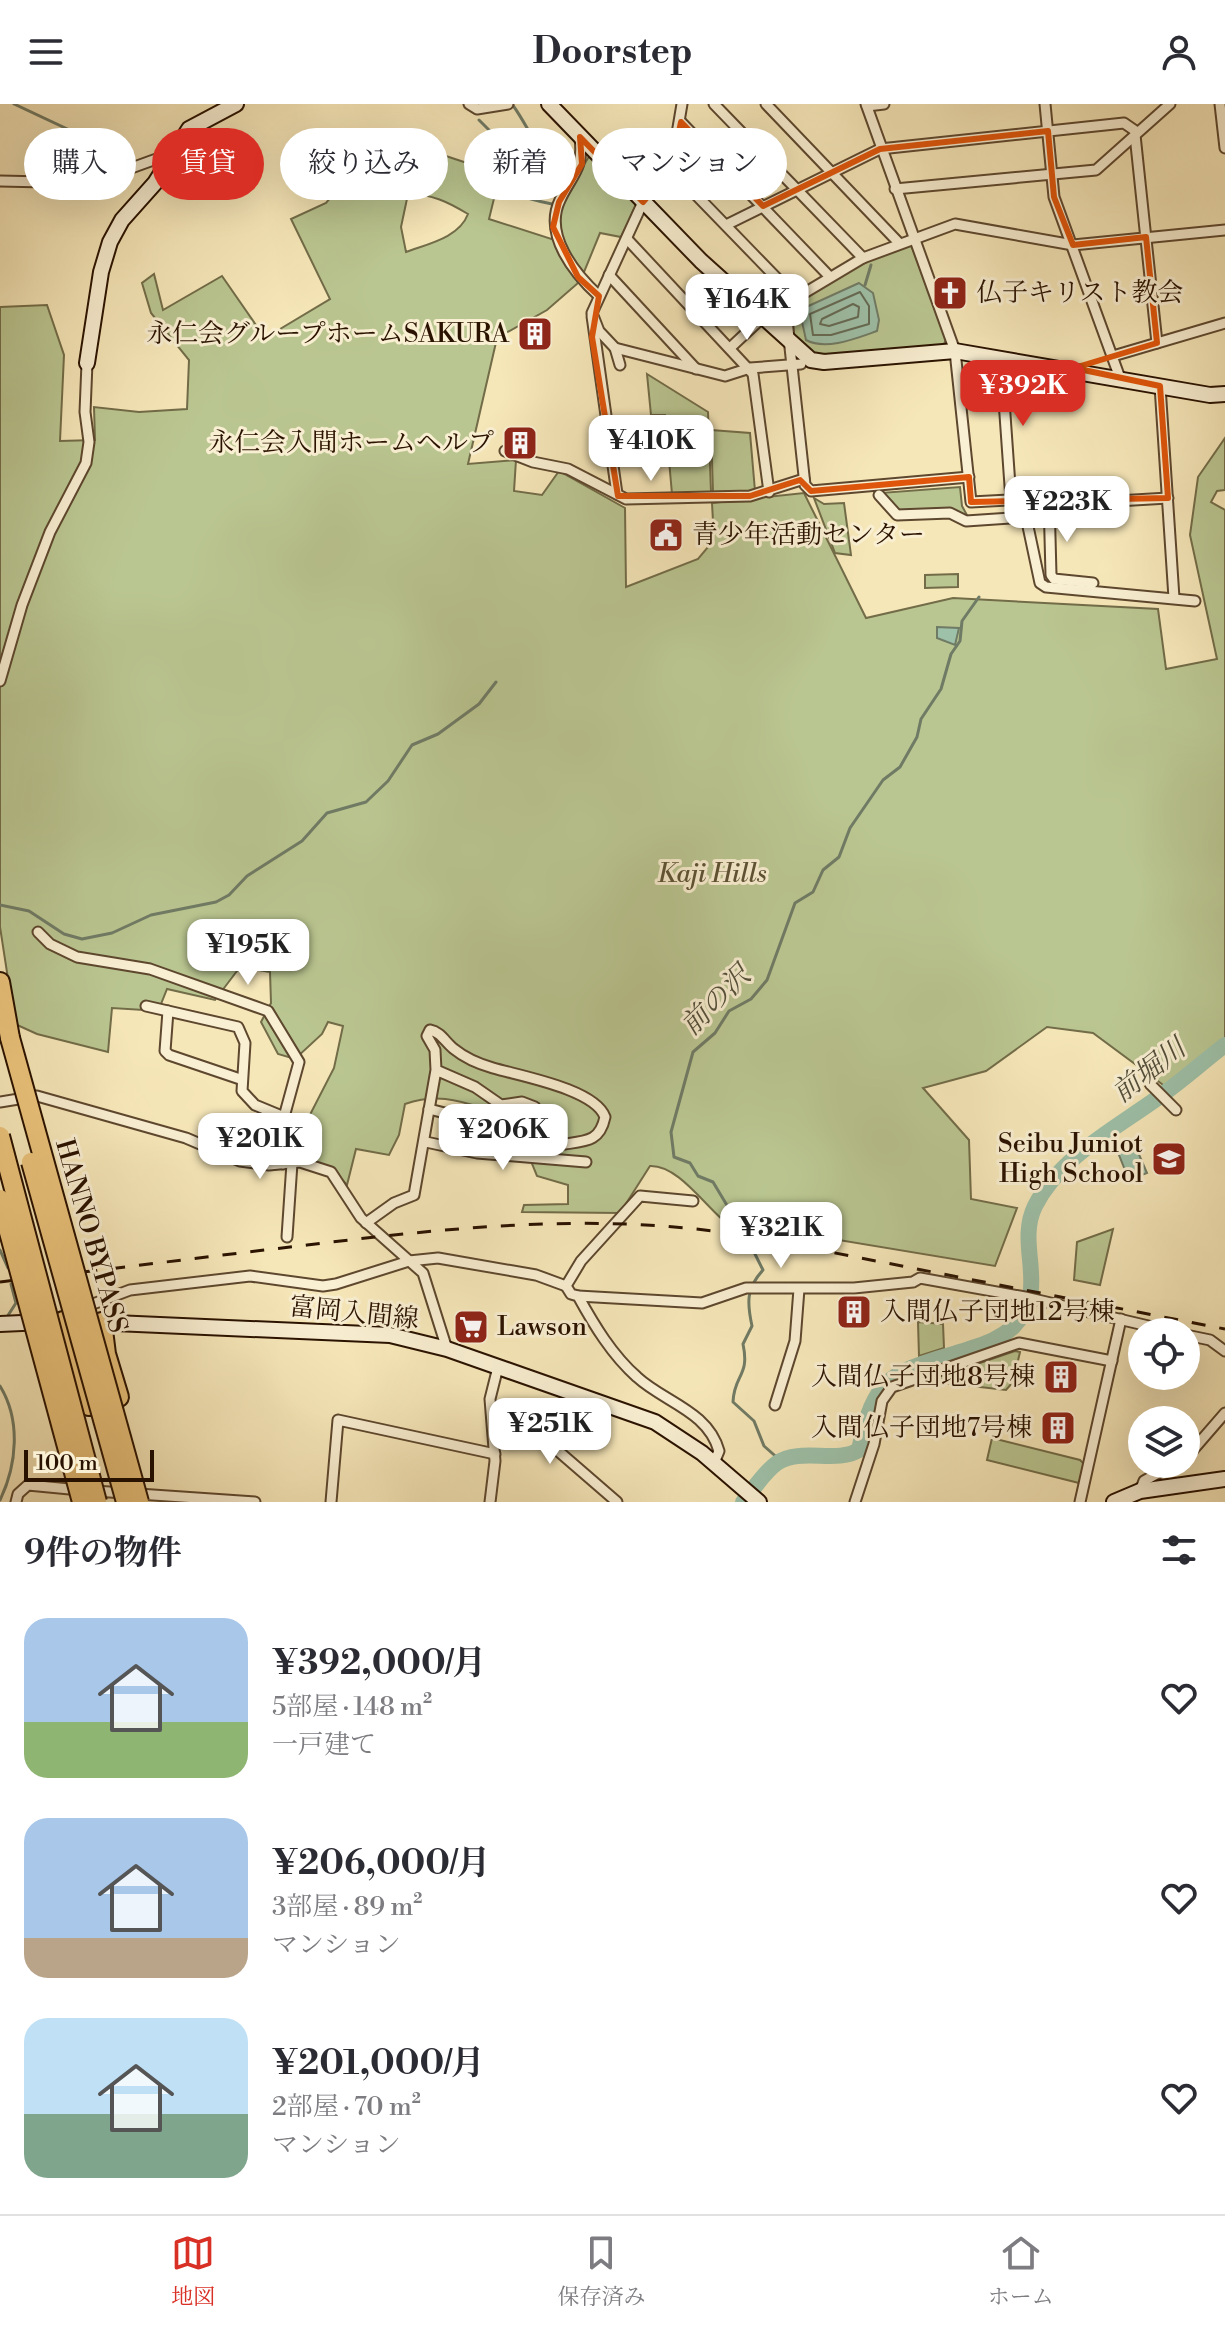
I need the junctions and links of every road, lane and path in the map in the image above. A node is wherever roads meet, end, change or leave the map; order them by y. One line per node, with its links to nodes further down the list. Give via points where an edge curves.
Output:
1 (236, 104): 15 (street)
2 (469, 104): 3 (street, via 477,109)
3 (508, 104)
4 (549, 104): 19 (street)
5 (682, 104): 14 (street)
6 (714, 104): 27 (street)
7 (766, 104): 23 (street)
8 (884, 104): 12 (street)
9 (1045, 104): 17 (street)
10 (1170, 104): 18 (street)
11 (1220, 104): 13 (street)
12 (866, 105): 21 (street)
13 (1224, 118): 20 (street)
14 (681, 122): 16 (street); 31 (street)
15 (191, 128)
16 (680, 128)
17 (1048, 131): 18 (street, via 1124,123); 21 (street); 24 (street)
18 (1136, 134): 24 (street, via 1096,170); 35 (street)
19 (580, 137): 30 (street); 42 (street, via 582,164 559,202 553,227 578,277)
20 (1225, 148)
21 (880, 149): 23 (street); 28 (street)
22 (152, 161): 25 (street, via 90,183)
23 (830, 172): 27 (street); 37 (street)
24 (1052, 174): 28 (street); 38 (street, via 1054,197)
25 (0, 181)
26 (152, 182): 55 (street, via 110,242)
27 (797, 189): 31 (street); 39 (street)
28 (895, 189): 34 (street)
29 (701, 200): 32 (street)
30 (643, 202): 36 (street); 45 (street)
31 (763, 206): 32 (street); 41 (street)
32 (726, 225): 43 (street)
33 (1225, 230): 35 (street)
34 (913, 237): 37 (street); 38 (street, via 955,224); 51 (street)
35 (1146, 237): 38 (street); 47 (street)
36 (627, 239): 40 (street); 50 (street)
37 (899, 243): 39 (street)
38 (1073, 245): 52 (street)
39 (863, 258): 41 (street)
40 (609, 275): 42 (street); 59 (street)
41 (829, 276): 43 (street)
42 (599, 296): 44 (street)
43 (796, 298): 48 (street, via 787,311)
44 (592, 313): 49 (street, via 599,331); 67 (street)
45 (762, 318): 48 (street); 50 (street)
46 (1225, 323): 47 (street)
47 (1157, 343): 52 (street)
48 (792, 344): 54 (street, via 811,360); 56 (street)
49 (615, 348): 57 (street); 59 (street)
50 (730, 348): 58 (street)
51 (955, 351): 53 (street); 54 (street); 64 (street)
52 (1113, 356): 60 (street)
53 (1001, 358): 60 (street); 70 (street)
54 (824, 362): 56 (street)
55 (87, 363): 75 (street, via 86,463 50,532)
56 (795, 364): 58 (street); 65 (street)
57 (620, 365)
58 (750, 368): 59 (street, via 725,376); 66 (street)
59 (696, 369)
60 (1120, 378): 61 (street)
61 (1160, 386): 62 (street); 69 (street)
62 (1225, 394)
63 (505, 451): 67 (street, via 568,469)
64 (969, 477): 65 (street, via 811,491); 70 (street, via 971,502)
65 (804, 479): 66 (street)
66 (769, 492): 67 (street, via 656,500)
67 (617, 494)
68 (879, 495): 73 (street, via 897,515 950,513 966,521 1026,517 1040,583 1046,587)
69 (1168, 498): 71 (street); 73 (street)
70 (1011, 500): 71 (street, via 1049,498)
71 (1049, 505): 72 (street, via 1051,575)
72 (1093, 583)
73 (1174, 598): 74 (street)
74 (1195, 601)
75 (0, 681)
76 (38, 932): 87 (street, via 77,957 150,969 268,1011 299,1062)
77 (0, 982): 80 (highway, HANNO BYPASS)
78 (146, 1006): 79 (street)
79 (168, 1011): 82 (street, via 169,1055); 82 (street, via 243,1031)
80 (5, 1043): 127 (highway, HANNO BYPASS, bridge); 128 (highway, HANNO BYPASS, bridge)
81 (436, 1070): 85 (street); 88 (street, via 501,1105 530,1105); 91 (street, via 430,1030 477,1062 552,1084 599,1106 605,1117 600,1134)
82 (240, 1079): 87 (street, via 246,1099)
83 (1150, 1084): 86 (street)
84 (0, 1102): 94 (street, via 37,1096 171,1133 240,1161)
85 (429, 1109): 88 (street, via 492,1125); 90 (street)
86 (1176, 1110)
87 (284, 1117): 94 (street)
88 (538, 1119): 91 (street)
89 (0, 1136): 125 (highway, bridge)
90 (426, 1142): 92 (street, via 477,1153); 97 (street, via 414,1195)
91 (565, 1144): 92 (street)
92 (566, 1160): 93 (street)
93 (586, 1162)
94 (288, 1164): 97 (street, via 331,1172); 98 (street)
95 (0, 1199): 124 (highway, bridge)
96 (693, 1201): 100 (street, via 640,1196 581,1261)
97 (366, 1223): 99 (street)
98 (287, 1237)
99 (409, 1261): 100 (street, via 459,1261); 105 (street, via 323,1286 250,1276 130,1290 95,1301); 109 (street, via 423,1273)
100 (566, 1286): 102 (street)
101 (799, 1289): 102 (street, via 750,1288 702,1303); 103 (street, via 920,1278); 113 (street, via 795,1341)
102 (578, 1296): 118 (street, via 597,1332 633,1374 711,1430 719,1451)
103 (1121, 1319): 104 (street); 111 (street)
104 (1128, 1321)
105 (66, 1322): 106 (street, 富岡入間線); 107 (street, 富岡入間線); 126 (highway, via 106,1476)
106 (102, 1322): 109 (street, 富岡入間線, via 390,1335); 128 (highway, via 106,1354 143,1483)
107 (5, 1324)
108 (1200, 1338): 110 (street)
109 (447, 1349): 112 (street, 富岡入間線)
110 (1225, 1351)
111 (1112, 1361): 133 (street, via 1019,1343 892,1387 882,1401); 134 (street)
112 (498, 1367): 115 (street, via 490,1399); 118 (street, 富岡入間線, via 632,1412 680,1436)
113 (775, 1405)
114 (1225, 1413): 116 (street)
115 (492, 1417): 117 (street); 132 (street, via 557,1450)
116 (1200, 1442)
117 (495, 1454): 130 (street, via 338,1420); 131 (street)
118 (714, 1463): 122 (street, 富岡入間線)
119 (1149, 1478): 121 (street)
120 (1225, 1479): 121 (street)
121 (1140, 1491): 135 (street)
122 (753, 1497)
123 (16, 1502): 129 (street, via 23,1488 38,1485)
124 (82, 1502)
125 (97, 1502)
126 (120, 1502)
127 (126, 1502)
128 (142, 1502)
129 (255, 1502)
130 (331, 1502)
131 (490, 1502)
132 (617, 1502)
133 (855, 1502)
134 (1080, 1502)
135 (1114, 1502)

